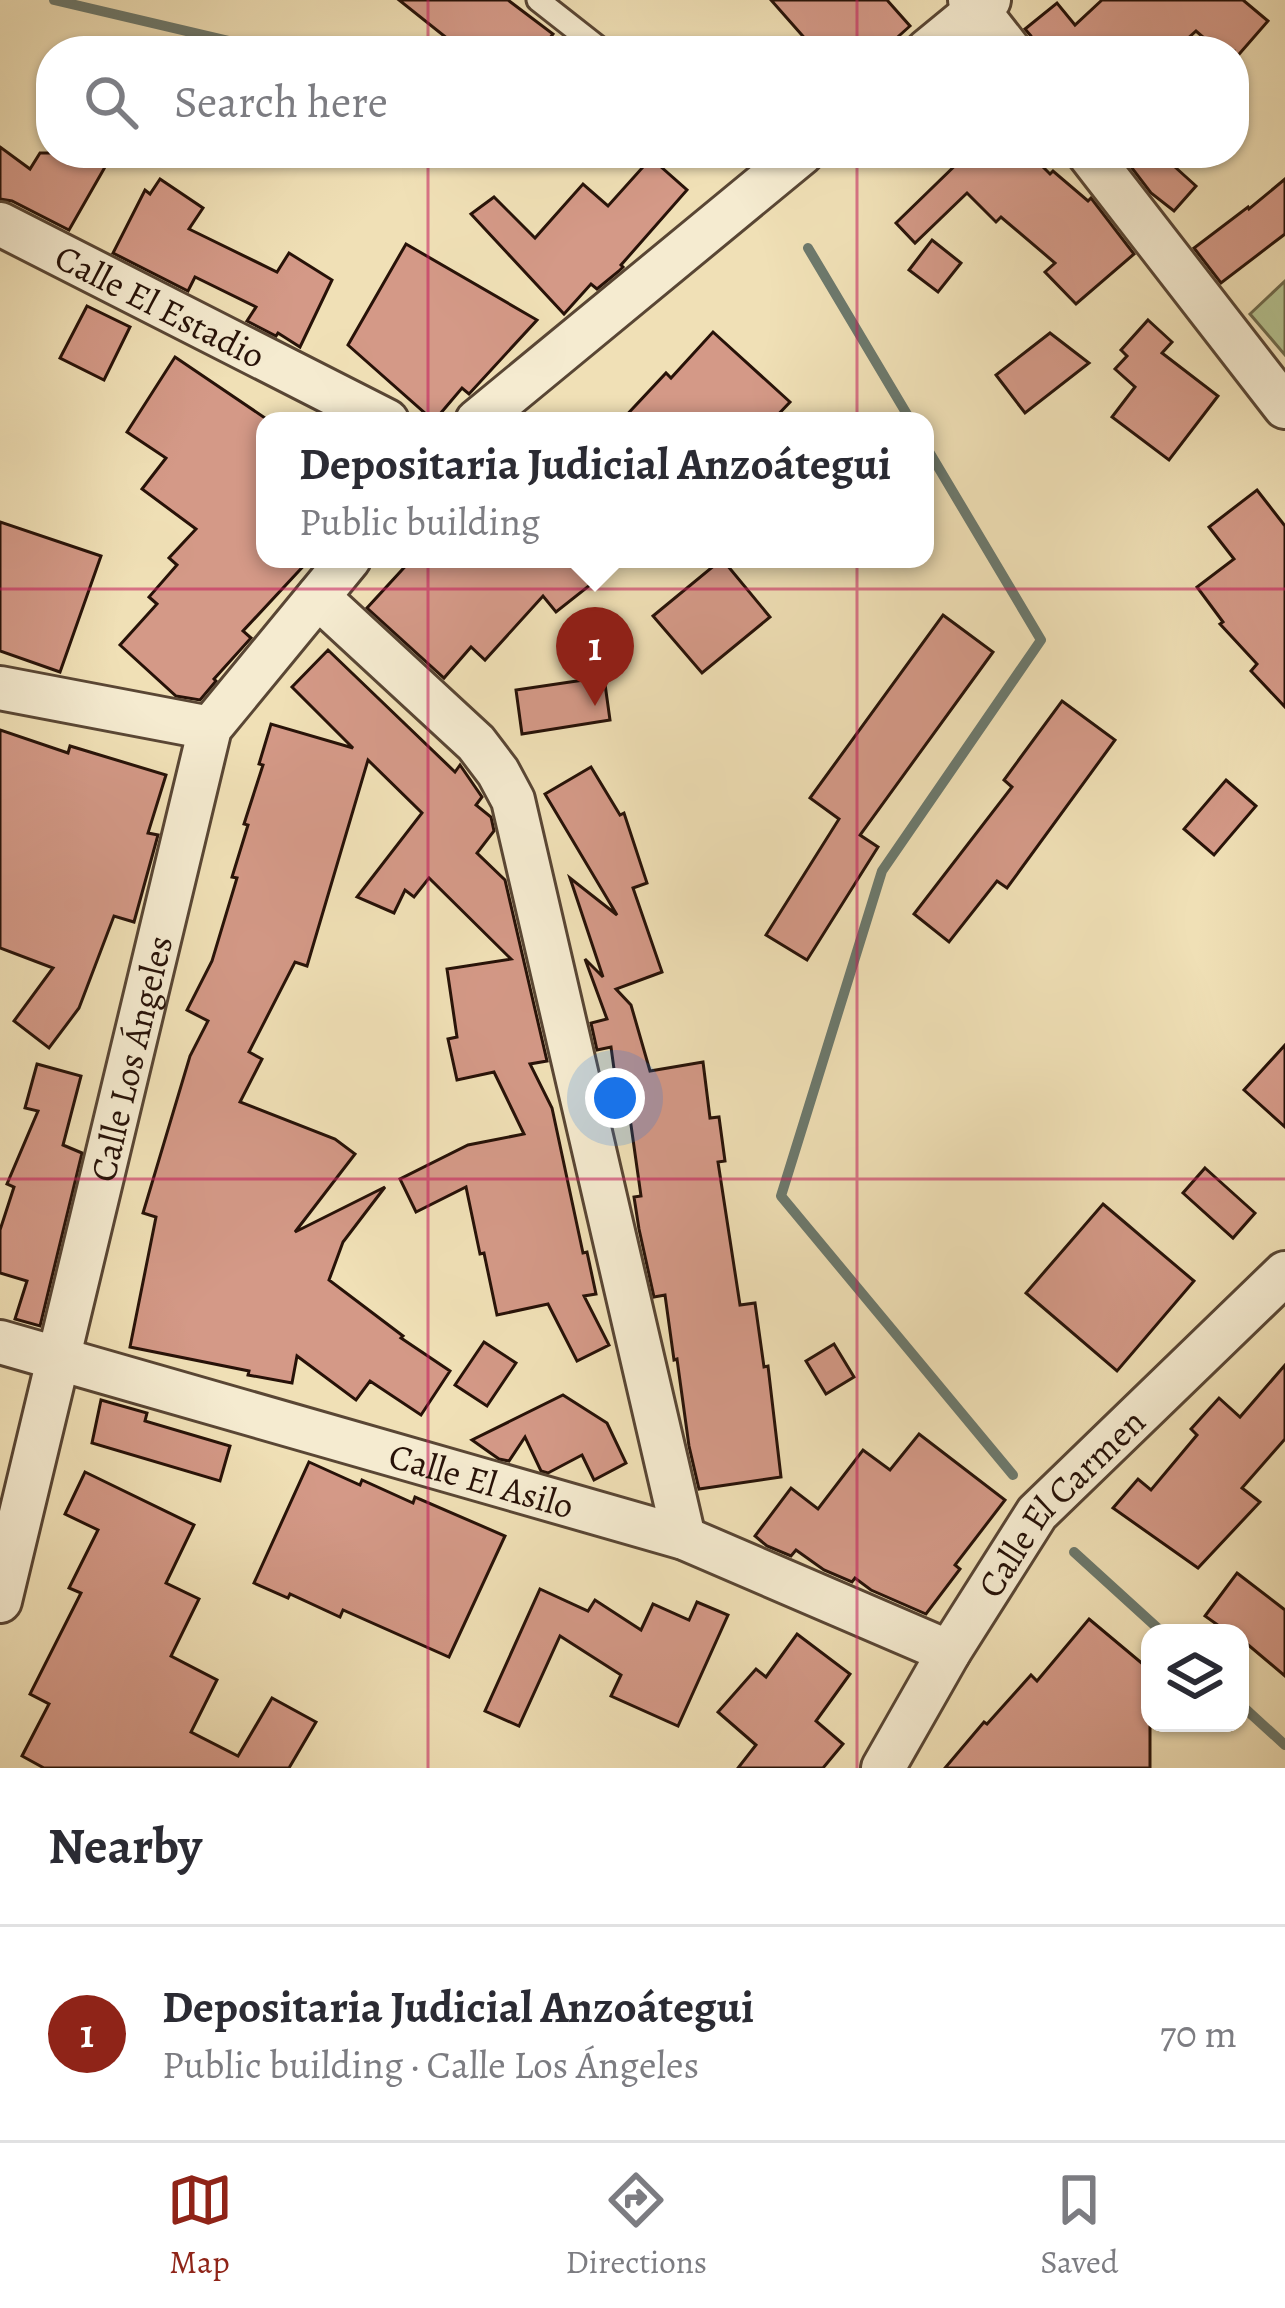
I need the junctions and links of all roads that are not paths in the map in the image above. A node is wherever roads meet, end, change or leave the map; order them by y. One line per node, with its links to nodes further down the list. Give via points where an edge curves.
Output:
1 (538, 0): 3 (lane)
2 (979, 3): 4 (street); 5 (street)
3 (584, 36)
4 (943, 36)
5 (1000, 36)
6 (775, 168): 11 (street)
7 (1100, 168): 9 (street)
8 (0, 224): 10 (street, Calle El Estadio)
9 (1285, 407)
10 (370, 412)
11 (488, 412)
12 (342, 568): 13 (street, Calle Los Ángeles)
13 (318, 597): 15 (street, Calle Los Ángeles); 19 (street, via 476,743 513,800)
14 (0, 688): 15 (street)
15 (210, 728): 18 (street, Calle Los Ángeles)
16 (1285, 1274): 21 (street, Calle El Carmen, via 1036,1513)
17 (0, 1342): 18 (street, Calle El Asilo)
18 (58, 1358): 19 (street, Calle El Asilo); 20 (street, Calle Los Ángeles)
19 (684, 1538): 21 (street, Calle El Asilo)
20 (0, 1601)
21 (949, 1652): 22 (street, Calle El Carmen)
22 (883, 1768)

